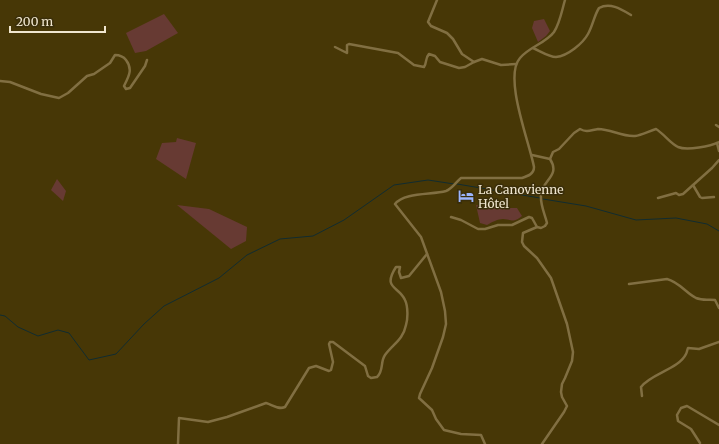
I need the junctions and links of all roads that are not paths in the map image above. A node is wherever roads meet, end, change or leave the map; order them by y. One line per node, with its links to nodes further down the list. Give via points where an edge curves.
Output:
1 (437, 0): 7 (street, via 428,22 453,39 462,54)
2 (565, 0): 5 (street, via 553,33)
3 (631, 15): 5 (street, via 606,4 599,8 581,44 562,56 548,55)
4 (336, 47): 7 (street, via 344,53 349,44 398,53 419,67 424,67 429,54 440,62 459,68)
5 (533, 48): 8 (street)
6 (146, 60): 9 (street, via 145,66 130,88 126,89 124,86 130,66 119,55 114,55 110,63 87,76 68,93 58,98)
7 (474, 62): 8 (street, via 482,59 500,65)
8 (516, 64): 12 (street, via 516,94)
9 (0, 81)
10 (718, 143): 11 (street); 13 (street, via 684,149 656,129 633,136 597,129 585,132 580,129 553,152)
11 (719, 151)
12 (532, 155): 13 (street); 20 (street, via 534,170 527,177 461,178 450,190 416,195 396,203 421,237)
13 (550, 159): 19 (street, via 554,170 549,181 544,184 541,194 547,223 541,228)
14 (719, 160): 15 (street)
15 (694, 185): 16 (street, via 700,197); 17 (street, via 681,195 673,193)
16 (714, 197)
17 (658, 198)
18 (451, 217): 19 (street, via 478,229 485,229 498,225 512,225 530,217)
19 (537, 227): 28 (street, via 523,233 522,242 551,278 567,324 573,352 561,392 567,406)
20 (427, 254): 26 (street, via 409,276 401,278 400,266 393,272 391,284 405,300 406,325 401,339 384,356 380,374 374,378 368,376 365,366 330,342 332,370 316,366 309,368 285,407 276,408 266,403 208,422 179,418); 27 (street, via 441,292 446,324 419,398 432,410 444,430 481,435)
21 (629, 284): 22 (street, via 672,280 696,298 715,300)
22 (719, 308)
23 (719, 342): 24 (street, via 699,349 688,348 678,363 642,384)
24 (642, 396)
25 (719, 425): 29 (street, via 687,406 681,408 677,415 678,421 691,428)
26 (178, 444)
27 (485, 444)
28 (542, 444)
29 (700, 444)

